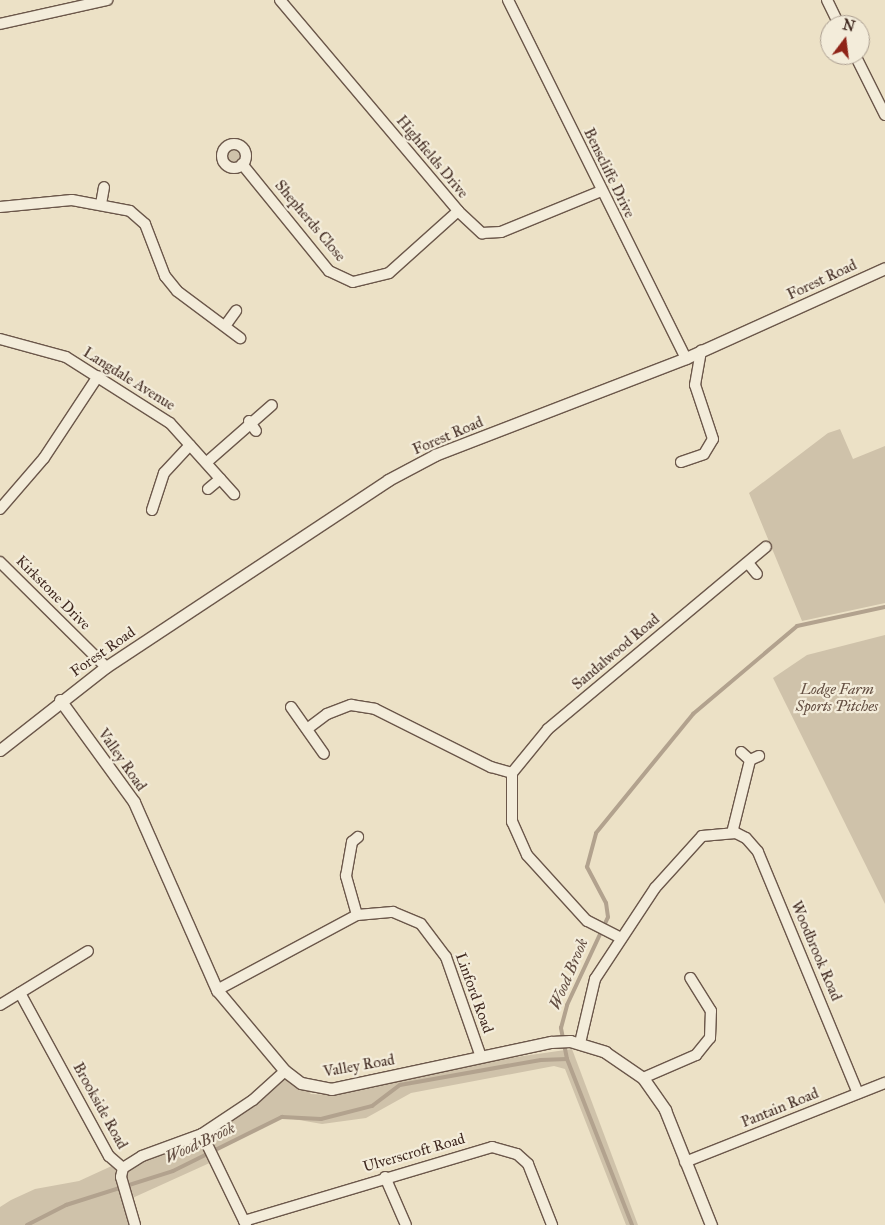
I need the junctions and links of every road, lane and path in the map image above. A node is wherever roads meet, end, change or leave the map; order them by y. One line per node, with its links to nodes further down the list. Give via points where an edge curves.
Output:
1 (107, 0): 6 (street)
2 (280, 0): 14 (street, Highfields Drive)
3 (508, 0): 11 (street, Benscliffe Drive)
4 (827, 0): 5 (street)
5 (835, 15)
6 (0, 24)
7 (860, 65): 8 (street)
8 (885, 115)
9 (242, 164): 14 (street, Shepherds Close, via 329,271 353,282 389,273)
10 (104, 187): 12 (street)
11 (601, 190): 14 (street, Highfields Drive, via 491,234 474,227); 21 (street, Benscliffe Drive)
12 (101, 204): 13 (street, via 72,200); 17 (street, via 139,216 177,291)
13 (0, 207)
14 (458, 211)
15 (885, 268): 20 (street, Forest Road)
16 (236, 311): 17 (street)
17 (225, 326): 18 (street)
18 (240, 338)
19 (0, 339): 22 (street, Langdale Avenue, via 47,349)
20 (701, 351): 21 (street, Forest Road); 28 (street, via 695,385 713,439 704,454)
21 (686, 358): 38 (street, Forest Road, via 435,456 388,480)
22 (98, 376): 26 (street, Langdale Avenue, via 170,423); 32 (street, via 44,458)
23 (272, 405): 24 (street)
24 (249, 421): 25 (street); 27 (street)
25 (256, 431)
26 (190, 445): 27 (street, Langdale Avenue); 33 (street, via 164,473)
27 (207, 462): 29 (street, Langdale Avenue)
28 (681, 462)
29 (220, 479): 30 (street); 31 (street, Langdale Avenue)
30 (208, 489)
31 (234, 494)
32 (0, 509)
33 (152, 510)
34 (766, 547): 36 (street, Sandalwood Road)
35 (0, 562): 38 (street, Kirkstone Drive)
36 (748, 563): 37 (street); 45 (street, Sandalwood Road, via 548,728)
37 (757, 574)
38 (106, 667): 39 (street, Forest Road)
39 (60, 700): 42 (street, Forest Road); 52 (street, Valley Road, via 134,802)
40 (291, 707): 41 (street)
41 (307, 729): 44 (street); 45 (street, via 326,714 351,705 375,709 491,767)
42 (0, 750)
43 (742, 752): 46 (street, via 754,758)
44 (324, 754)
45 (512, 773): 49 (street, via 512,822 527,855 574,909 597,928)
46 (732, 833): 49 (street, via 713,833 690,844); 60 (street, Woodbrook Road, via 746,838 758,852)
47 (352, 839): 48 (street, via 346,876)
48 (357, 915): 52 (street, Linford Road); 56 (street, Linford Road, via 374,912 408,916 434,937 446,957)
49 (621, 938): 55 (street, via 595,979)
50 (88, 951): 53 (street)
51 (690, 978): 58 (street, via 711,1011 710,1038 696,1055)
52 (217, 990): 57 (street, Valley Road)
53 (20, 993): 54 (street); 63 (street, Brookside Road, via 109,1156)
54 (0, 1005)
55 (575, 1042): 56 (street, Valley Road, via 551,1042); 58 (street, Valley Road, via 606,1052)
56 (481, 1057): 57 (street, Valley Road, via 331,1089 301,1083)
57 (284, 1071): 61 (street, Brookside Road, via 270,1088)
58 (643, 1078): 62 (street, Valley Road, via 666,1110)
59 (885, 1083): 60 (street, Pantain Road)
60 (858, 1093): 62 (street, Pantain Road)
61 (202, 1134): 63 (street, Brookside Road, via 142,1156); 65 (street)
62 (686, 1162): 69 (street, Valley Road)
63 (123, 1168): 66 (street, via 124,1189)
64 (385, 1177): 65 (street, Ulverscroft Road); 67 (street); 68 (street, Ulverscroft Road, via 480,1150 503,1149 518,1154 528,1164)
65 (245, 1223)
66 (135, 1225)
67 (406, 1225)
68 (552, 1225)
69 (711, 1225)

